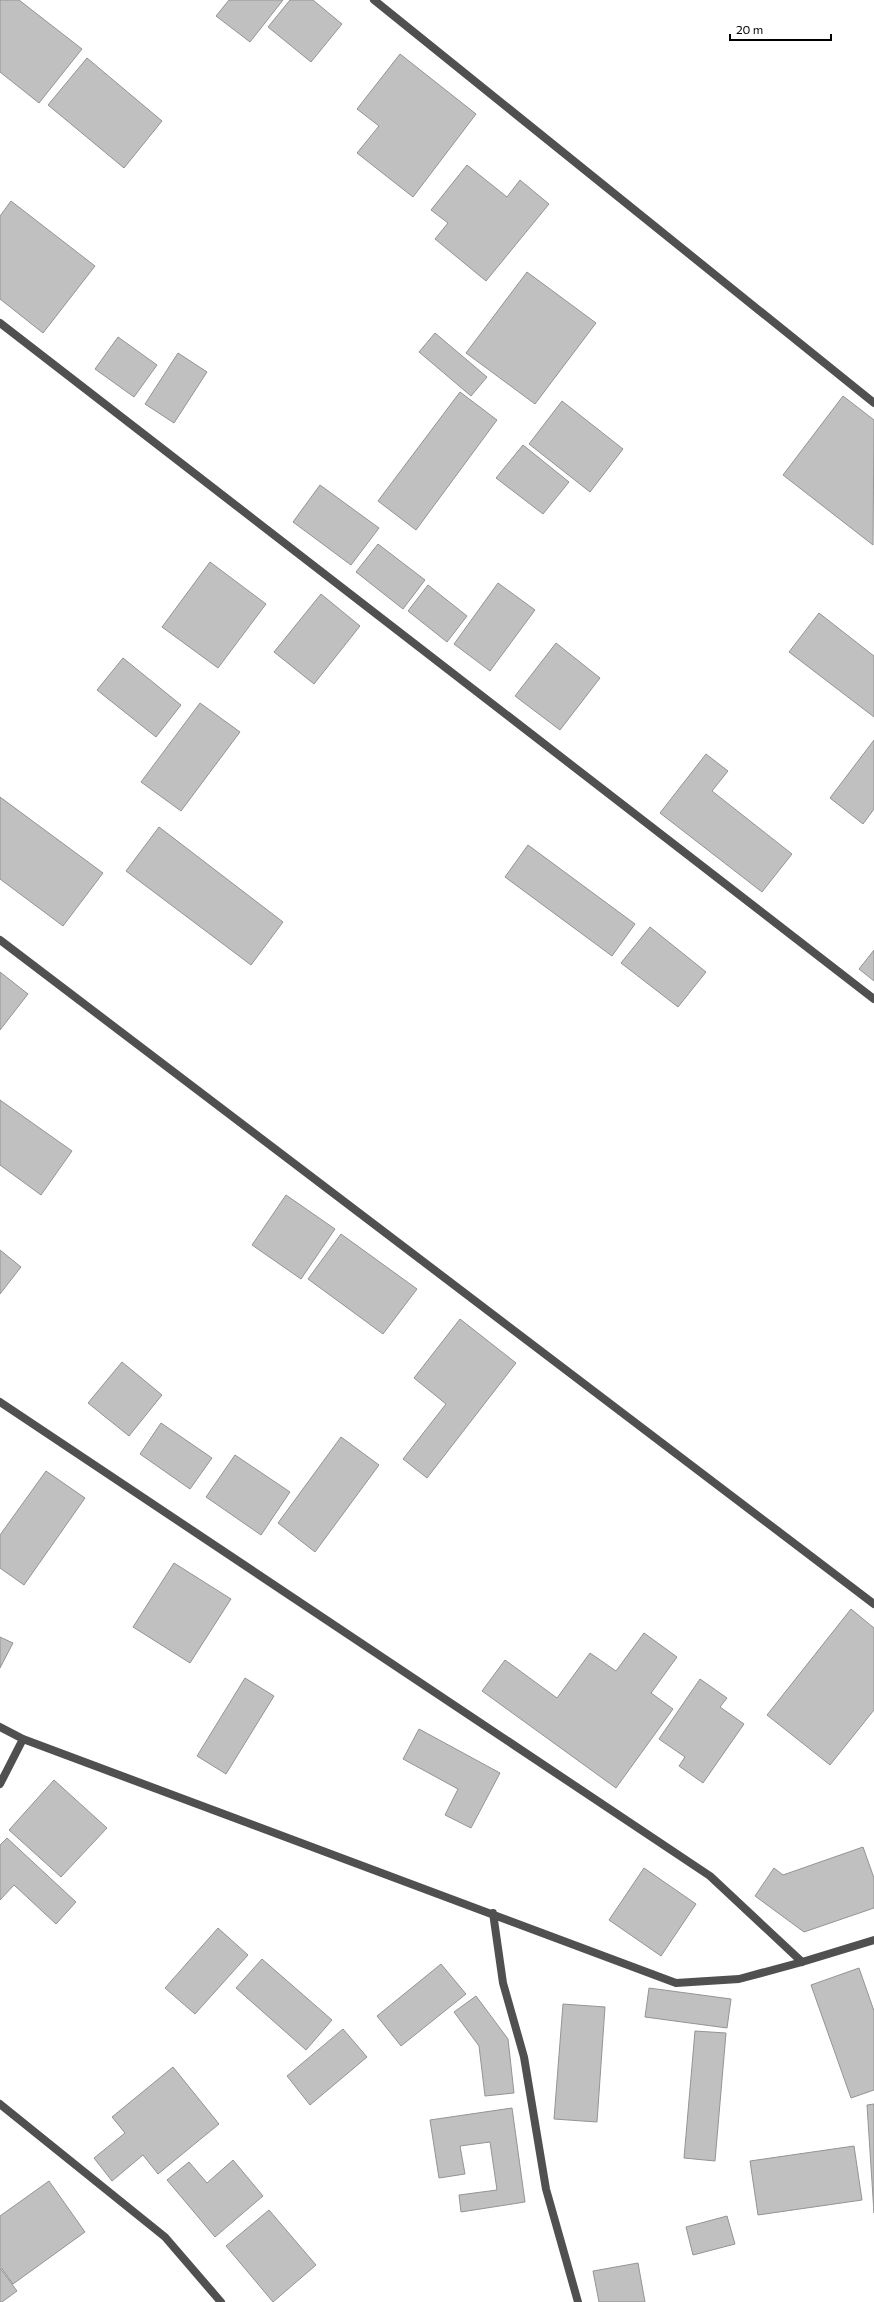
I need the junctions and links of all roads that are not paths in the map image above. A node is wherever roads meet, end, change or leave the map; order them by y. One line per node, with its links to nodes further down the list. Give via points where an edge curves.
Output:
1 (374, 0): 3 (street)
2 (0, 323): 5 (street)
3 (874, 403)
4 (0, 940): 7 (street)
5 (874, 999)
6 (0, 1402): 13 (street, via 710,1876)
7 (874, 1604)
8 (0, 1727): 9 (street)
9 (23, 1739): 10 (street); 11 (street)
10 (0, 1784)
11 (493, 1914): 13 (street, via 676,1983 739,1979); 16 (street, via 503,1984 524,2057 546,2189)
12 (874, 1940): 13 (street)
13 (802, 1962)
14 (0, 2104): 15 (street, via 165,2237)
15 (221, 2302)
16 (578, 2302)

